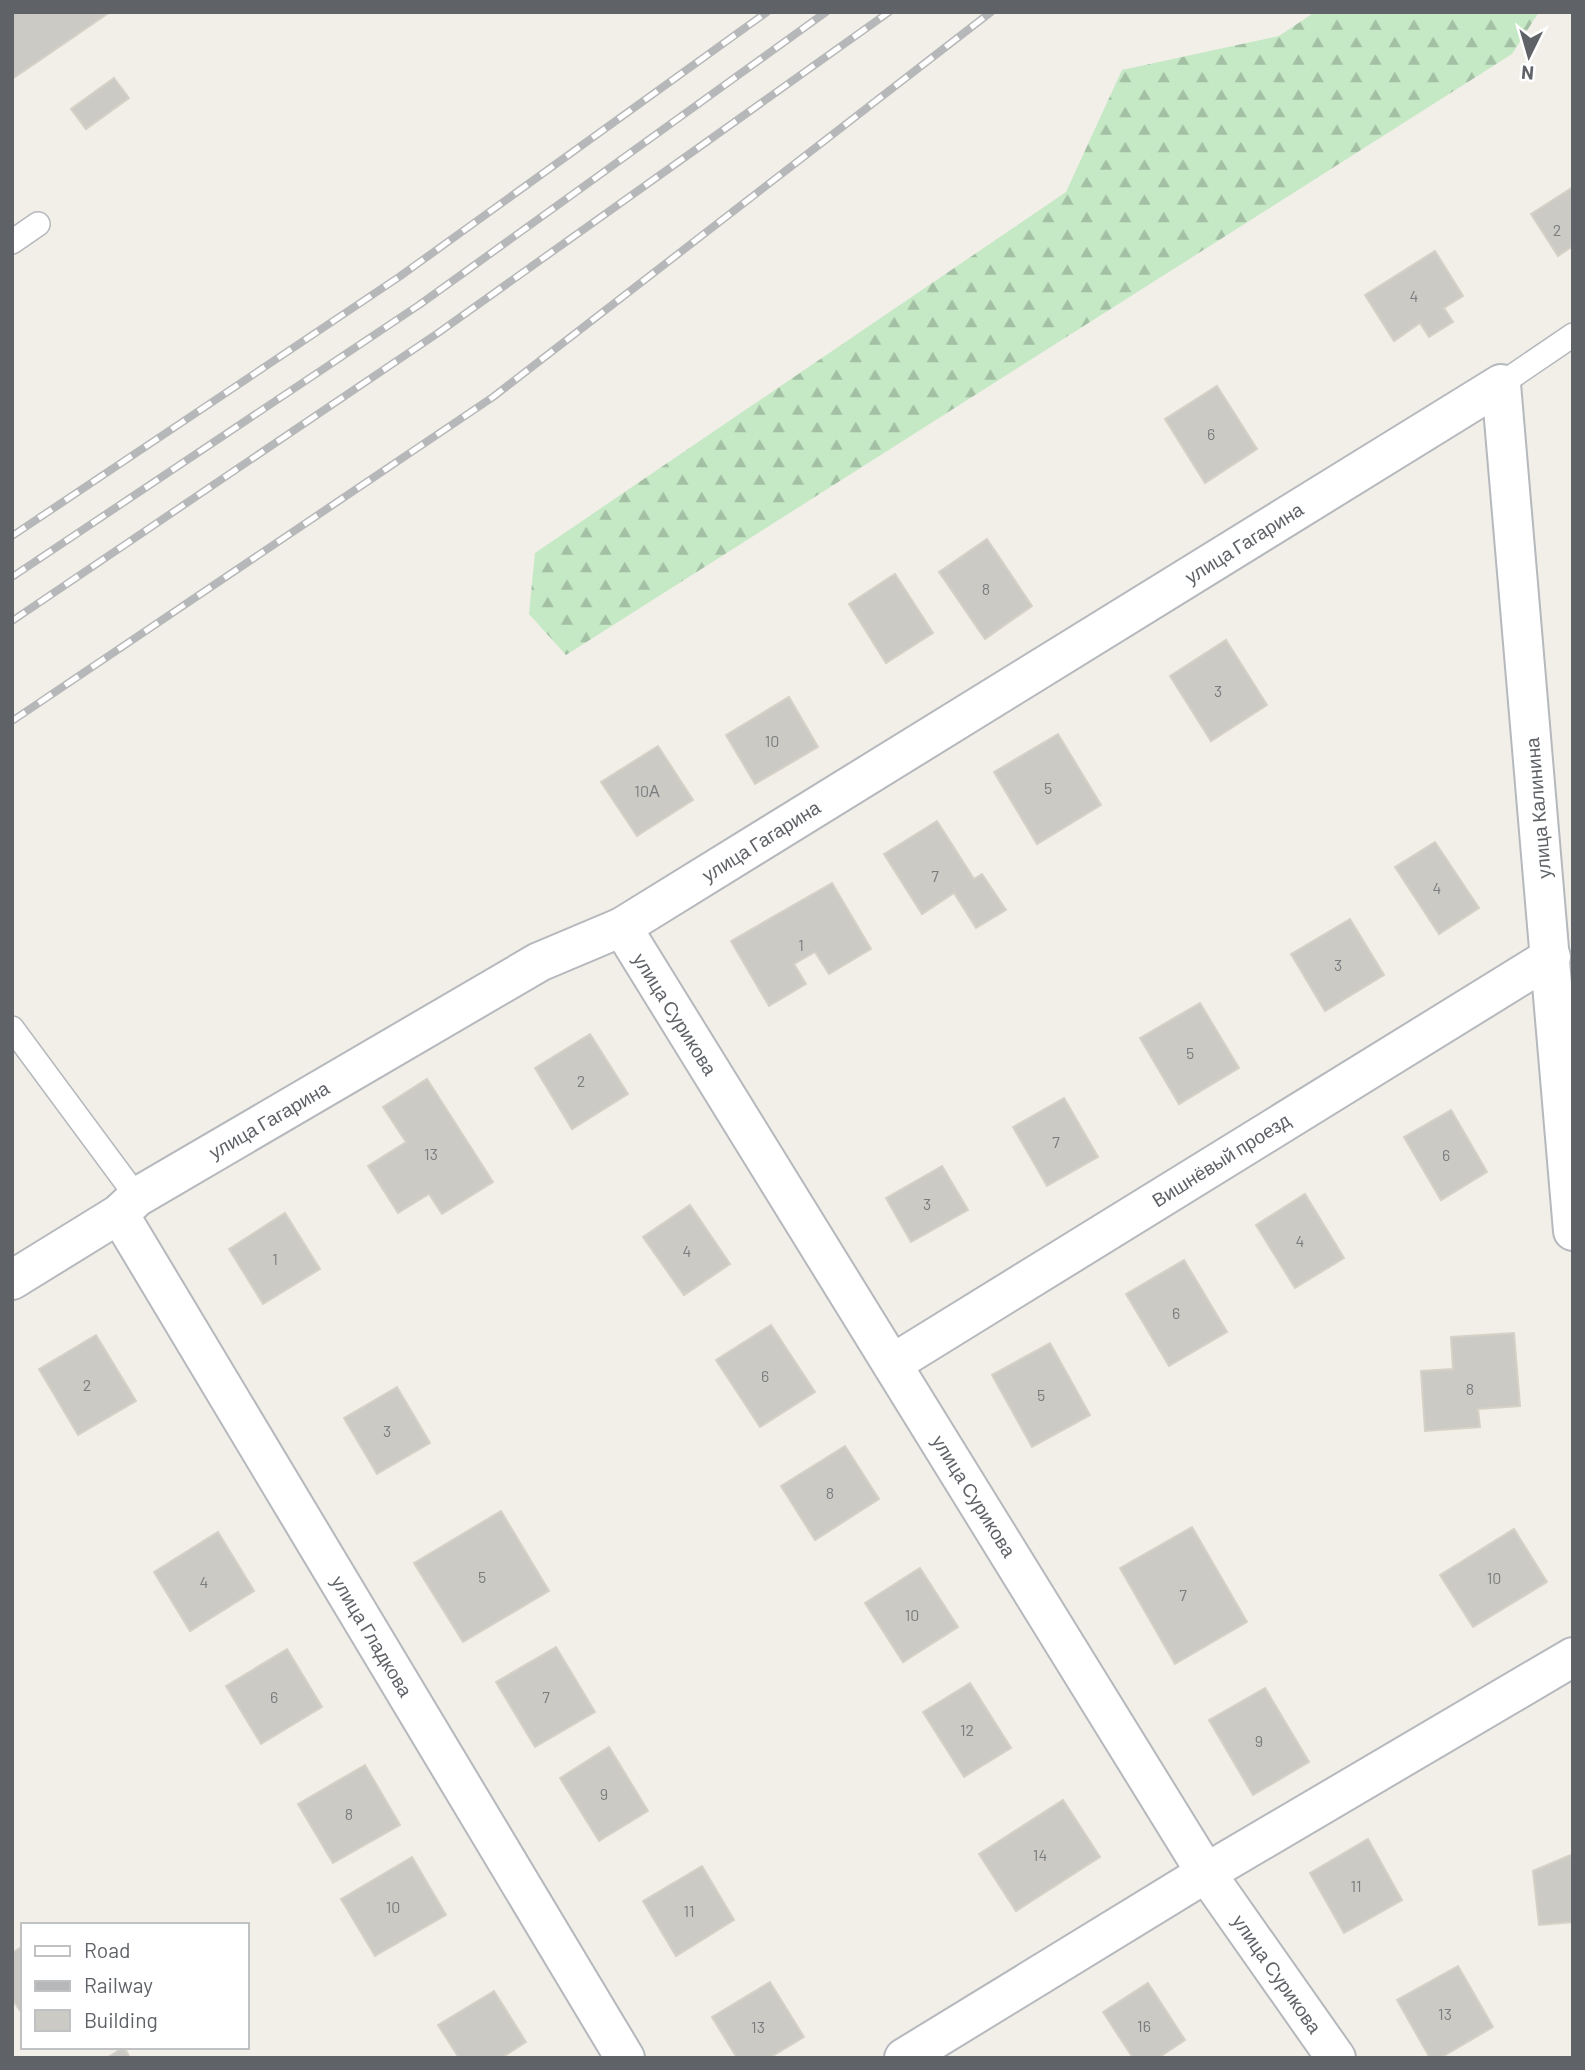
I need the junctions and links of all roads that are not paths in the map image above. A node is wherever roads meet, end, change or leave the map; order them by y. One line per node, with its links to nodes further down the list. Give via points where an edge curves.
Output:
1 (38, 225): 2 (lane)
2 (12, 242)
3 (1573, 335): 4 (lane)
4 (1501, 384): 5 (street, улица Гагарина); 6 (street, улица Калинина)
5 (622, 927): 8 (street, улица Гагарина, via 540,962); 11 (street, улица Сурикова)
6 (1550, 957): 9 (street, улица Калинина); 11 (street, Вишнёвый проезд)
7 (12, 1028): 8 (lane)
8 (128, 1206): 10 (street, улица Гагарина); 14 (street, улица Гладкова)
9 (1573, 1231)
10 (12, 1280)
11 (892, 1364): 13 (street, улица Сурикова)
12 (1573, 1657): 13 (street)
13 (1206, 1873): 15 (street); 16 (street, улица Сурикова)
14 (625, 2058)
15 (904, 2058)
16 (1336, 2058)

